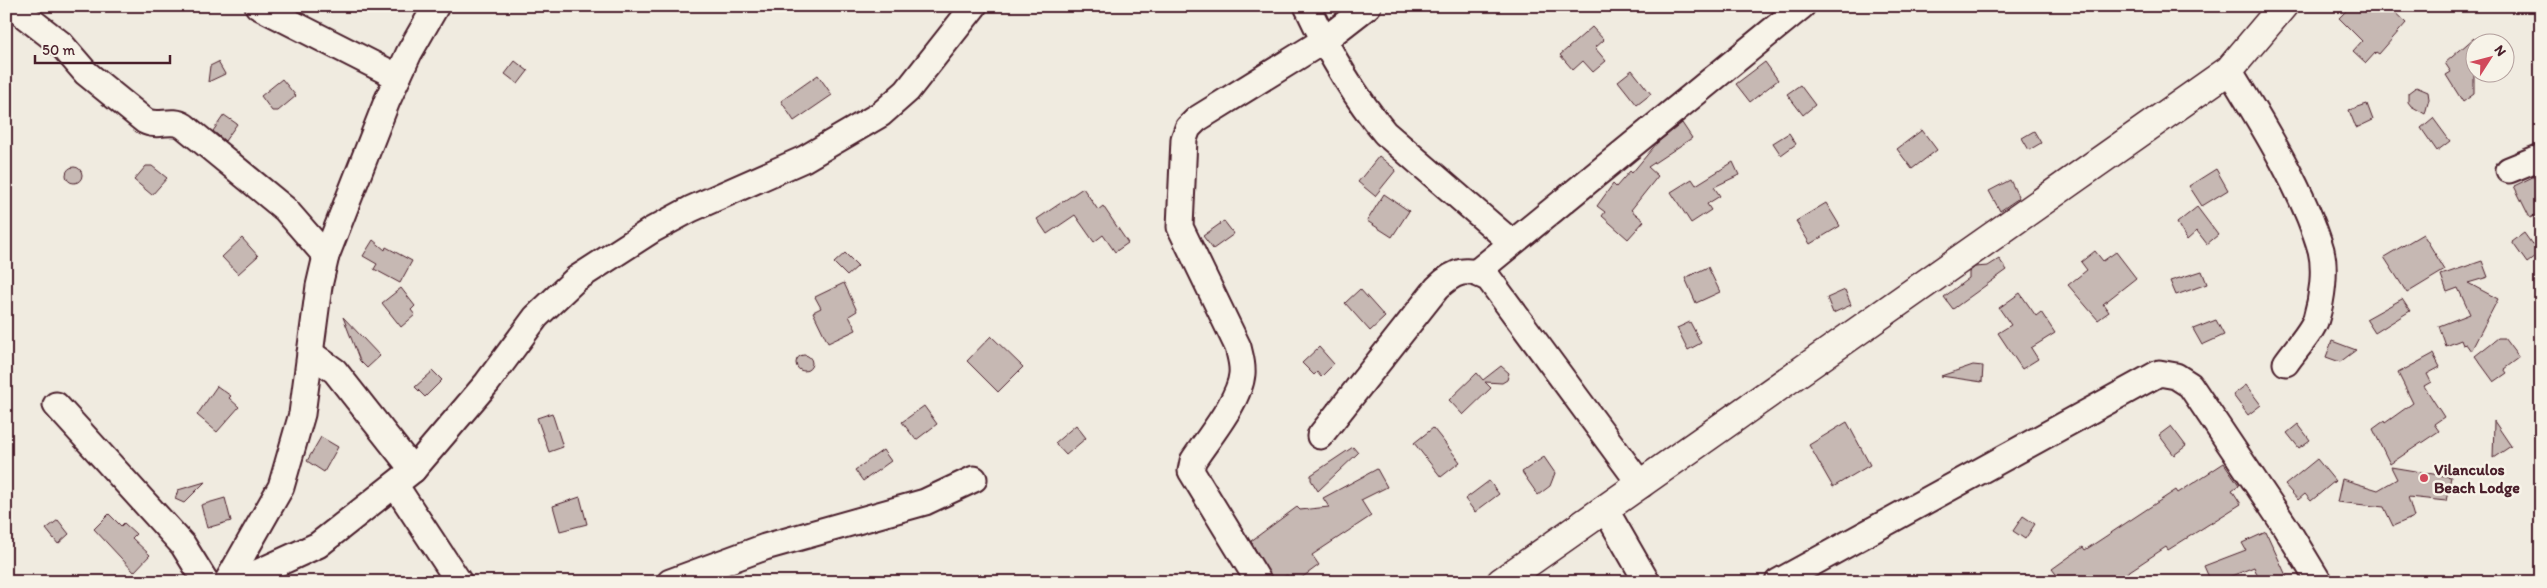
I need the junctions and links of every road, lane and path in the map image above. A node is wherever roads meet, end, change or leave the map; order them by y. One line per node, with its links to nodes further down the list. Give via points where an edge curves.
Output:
1 (12, 6): 15 (street, via 61,44 86,72 145,121 151,125 179,122 284,209)
2 (258, 6): 11 (street)
3 (436, 6): 11 (street)
4 (1307, 6): 9 (street)
5 (1368, 6): 9 (street)
6 (1802, 6): 14 (street)
7 (2284, 6): 10 (main road)
8 (963, 13): 21 (street, via 907,91 881,114 804,159 652,230 576,279 536,317 487,383)
9 (1323, 40): 14 (street, via 1385,133); 30 (street, via 1197,119 1188,128 1184,139 1180,227 1238,347 1242,363 1242,375 1234,398 1193,461 1191,471)
10 (2229, 70): 18 (street, via 2265,128 2306,210 2321,252 2323,279 2316,320); 23 (main road)
11 (398, 77): 15 (street)
12 (2541, 157): 13 (street)
13 (2509, 170)
14 (1511, 242): 16 (street)
15 (326, 256): 17 (street)
16 (1477, 272): 20 (street, via 1461,271 1448,276 1436,288); 23 (street, via 1488,279)
17 (310, 353): 21 (street, via 335,371); 26 (street, via 302,414 281,488)
18 (2286, 363)
19 (56, 405): 25 (street, via 184,545)
20 (1320, 436)
21 (404, 478): 27 (street, via 318,545); 28 (street)
22 (974, 479): 29 (street, via 925,502 765,547)
23 (1641, 485): 24 (main road)
24 (1605, 509): 31 (main road); 32 (street)
25 (206, 582)
26 (227, 582)
27 (237, 582)
28 (459, 582)
29 (670, 582)
30 (1259, 582)
31 (1501, 582)
32 (1647, 582)
33 (1778, 582): 34 (street, via 2160,373 2176,376 2190,385 2285,526)
34 (2318, 582)

